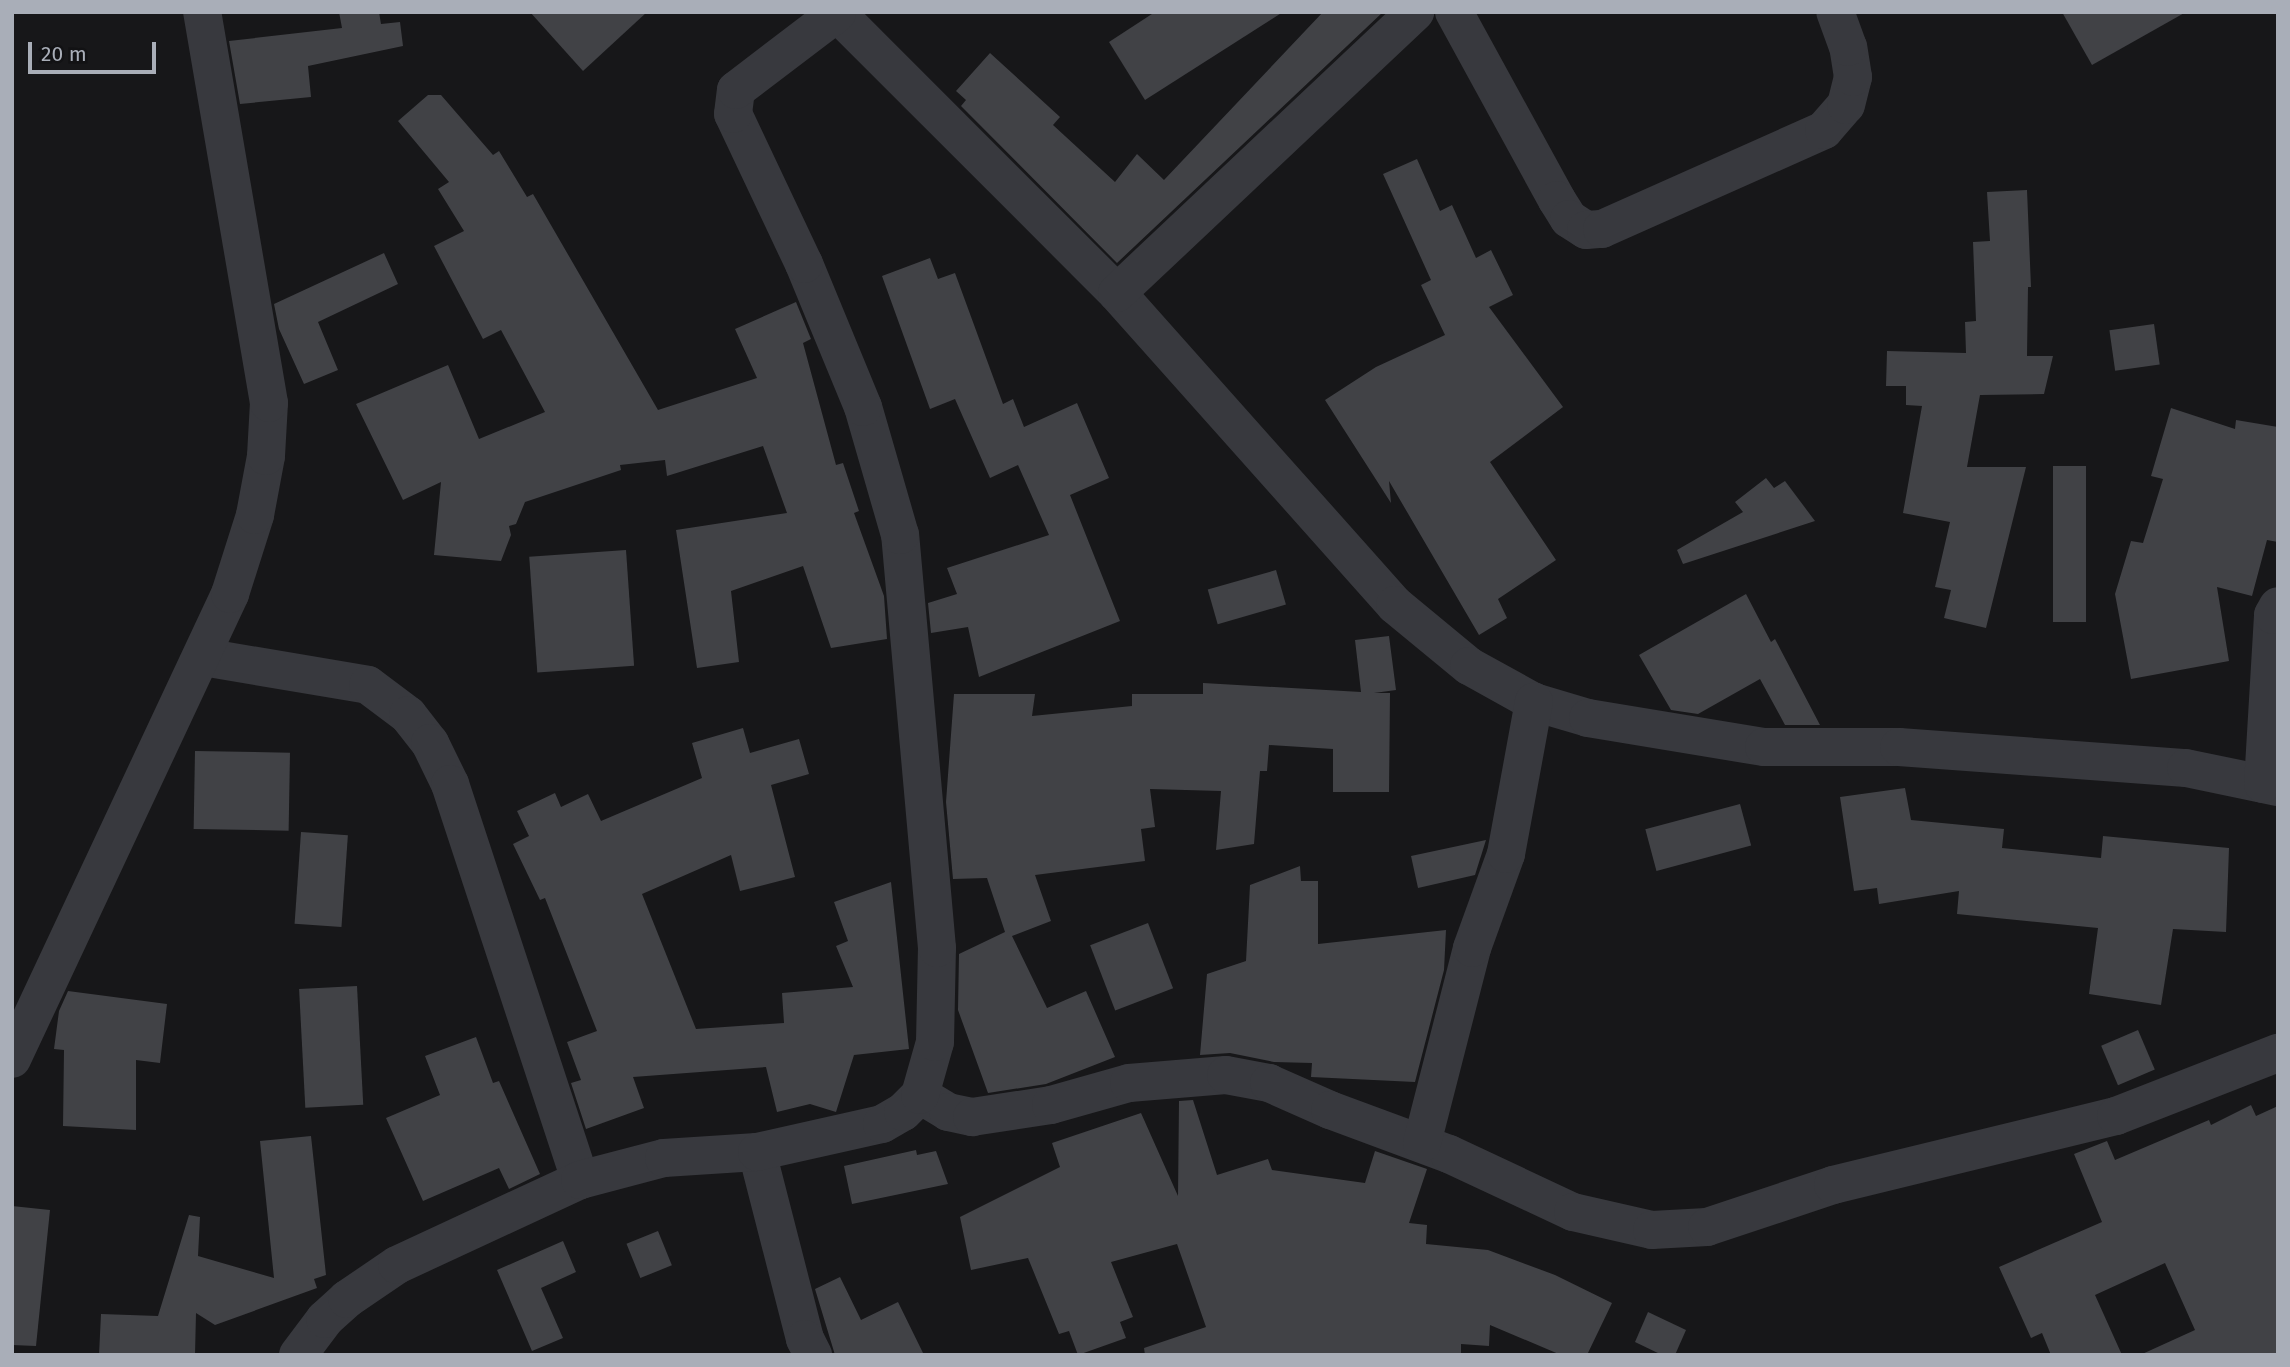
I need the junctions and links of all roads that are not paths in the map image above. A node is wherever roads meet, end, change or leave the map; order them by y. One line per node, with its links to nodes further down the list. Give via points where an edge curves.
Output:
1 (202, 12): 8 (street, via 269,403 266,456 255,515 230,594)
2 (1415, 12): 6 (street)
3 (1454, 12): 4 (street, via 1569,219 1586,230 1602,229 1824,130 1846,104 1853,77)
4 (1835, 12)
5 (837, 13): 6 (street); 13 (street, via 736,90 733,114 804,264 863,407 900,535 937,948 935,1042)
6 (1117, 293): 9 (street, via 1395,605 1469,666)
7 (2278, 607): 10 (street, via 2273,615)
8 (203, 657): 12 (street); 16 (street, via 368,685 408,715 430,743 450,784)
9 (1534, 702): 10 (street, via 1587,718 1764,747 1913,748 2186,768); 14 (street, via 1506,854 1472,948)
10 (2270, 786)
11 (2278, 1053): 14 (street, via 2116,1116 1833,1185 1707,1227 1652,1230 1573,1212)
12 (12, 1059)
13 (920, 1095): 14 (street, via 948,1112 972,1117 1051,1105 1129,1083 1226,1075 1269,1083); 15 (street, via 882,1124)
14 (1422, 1143)
15 (757, 1152): 16 (street, via 664,1158); 18 (street)
16 (580, 1180): 17 (street, via 397,1265 346,1299)
17 (298, 1355)
18 (813, 1355)

